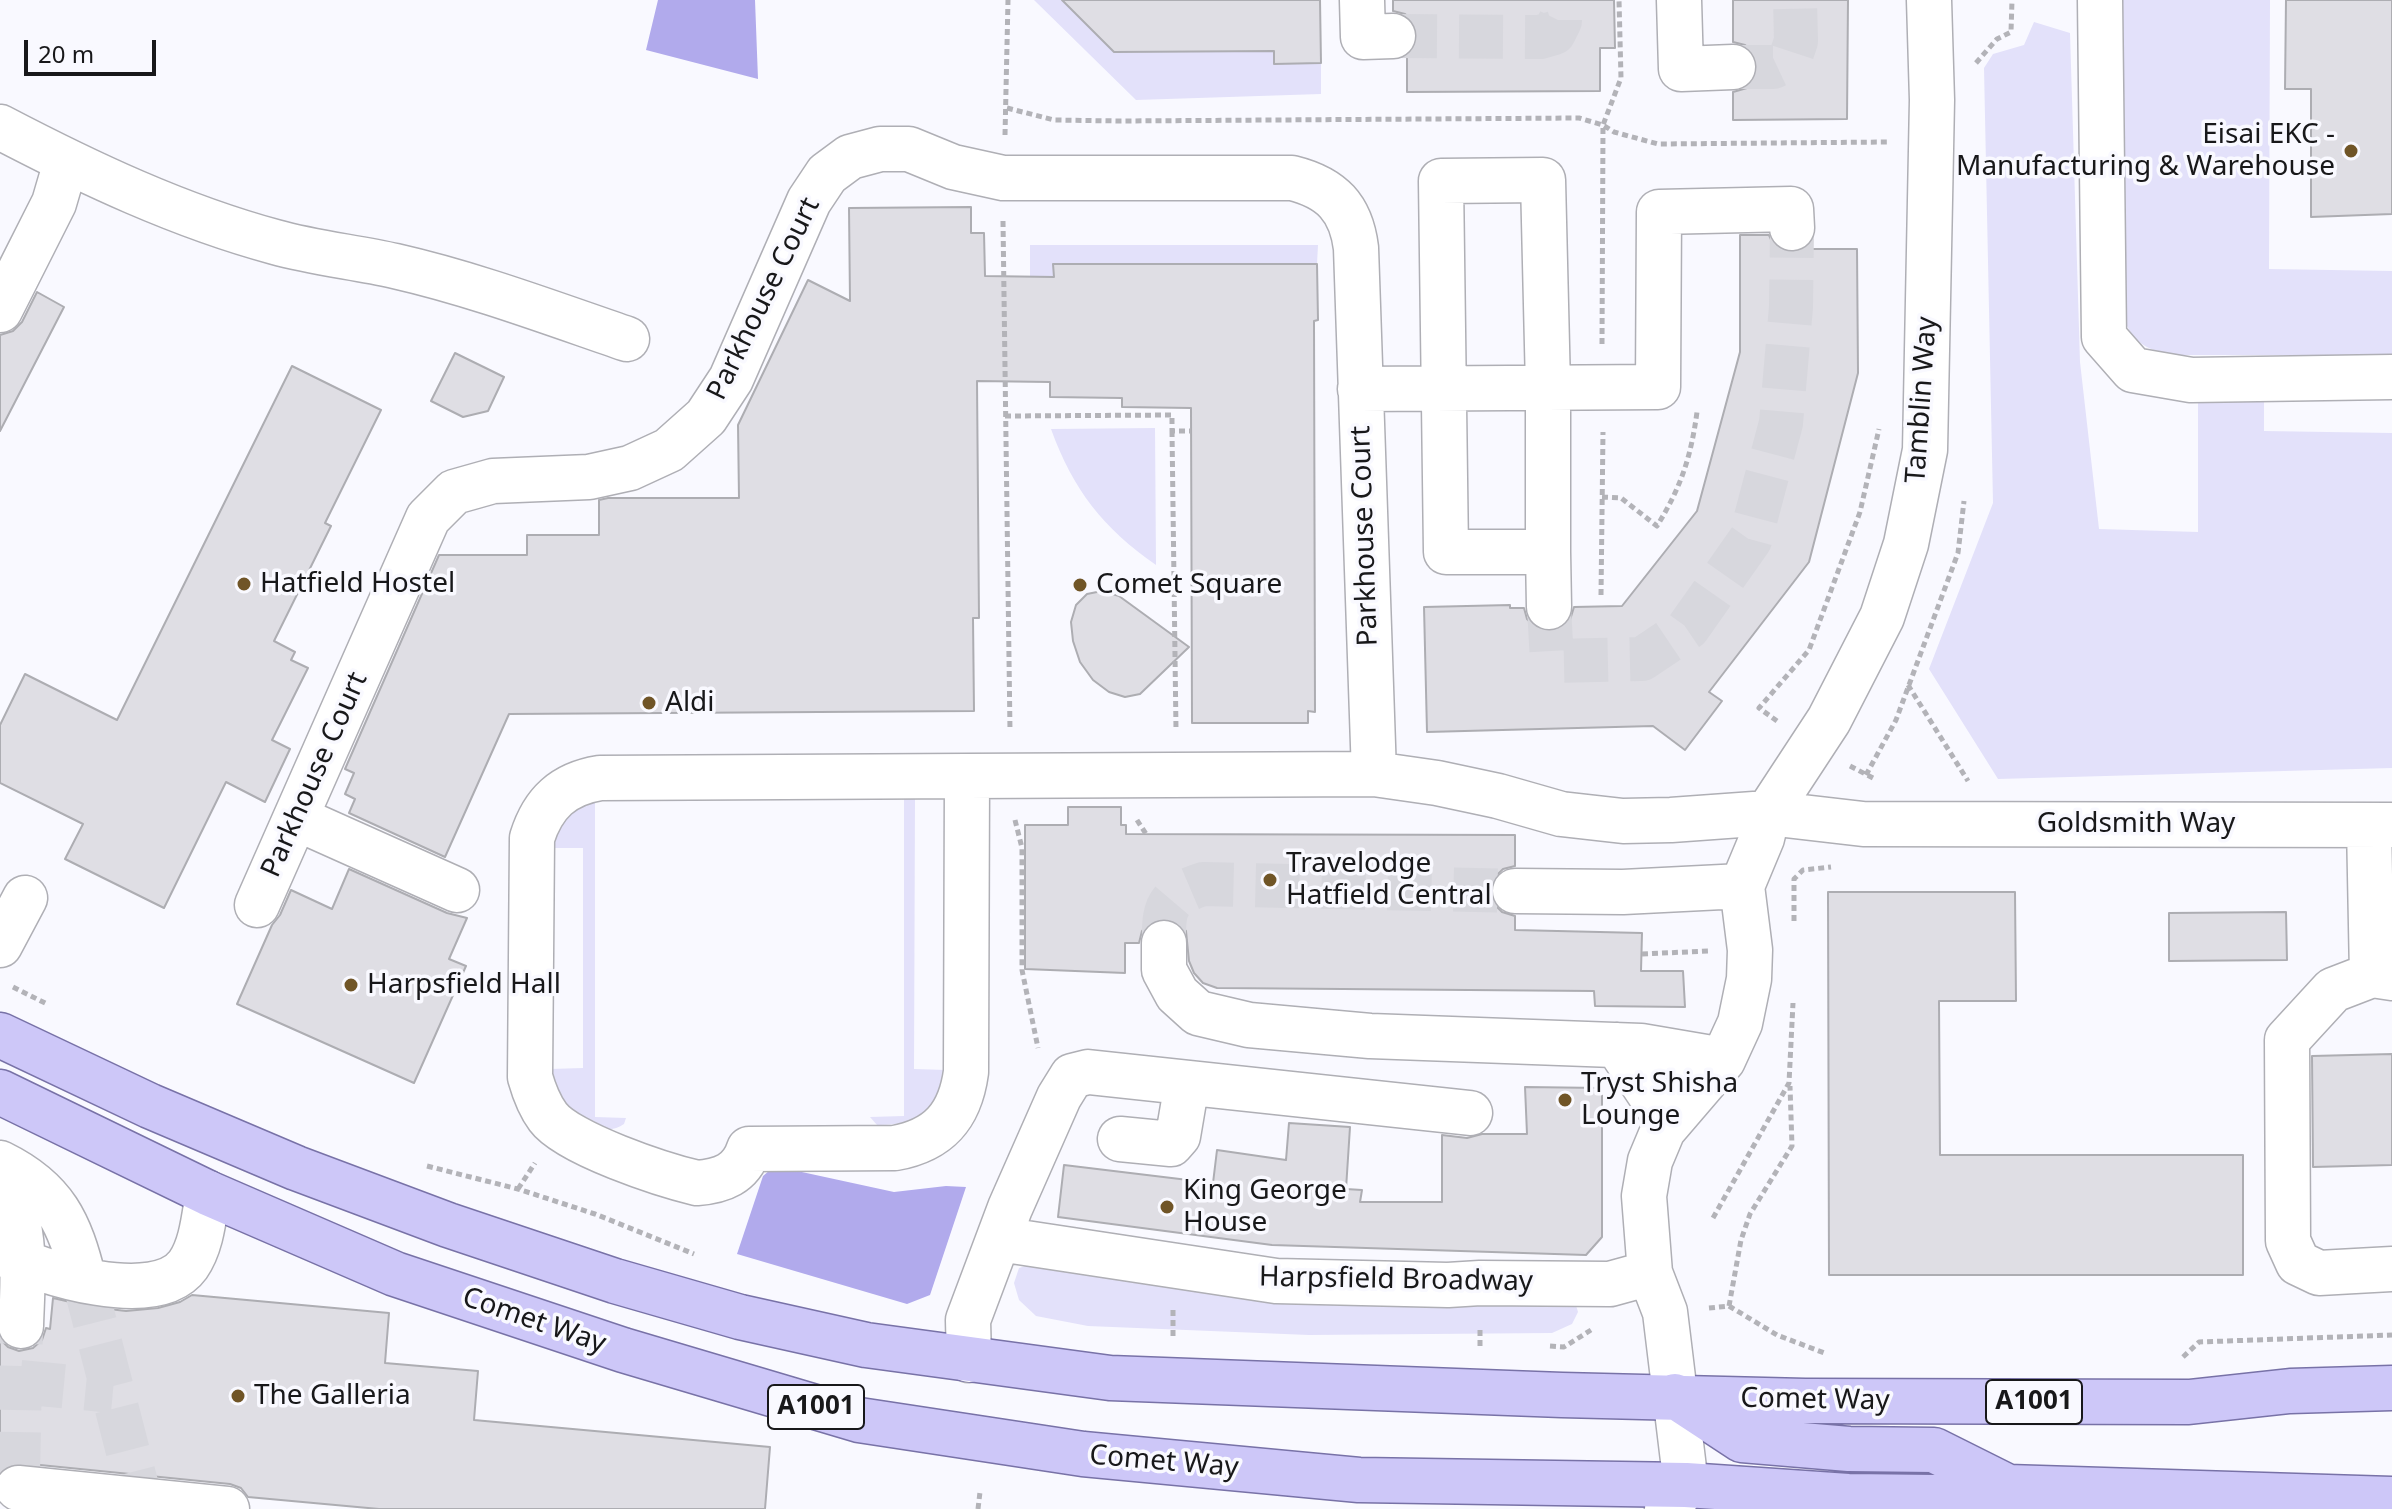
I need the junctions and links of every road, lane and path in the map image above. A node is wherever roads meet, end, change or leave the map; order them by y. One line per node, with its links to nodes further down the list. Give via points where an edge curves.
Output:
1 (1008, 0): 8 (path)
2 (1679, 0): 7 (street, via 1681,69)
3 (1929, 0): 39 (street, Tamblin Way, via 1929,318 1925,450 1916,497 1882,617 1829,720)
4 (2012, 0): 6 (path)
5 (2100, 0): 18 (street, via 2104,337 2133,370 2191,380)
6 (2011, 32)
7 (1733, 67)
8 (1007, 108): 11 (path, via 1054,120 1094,121 1579,118 1658,144); 14 (path)
9 (0, 127): 13 (street)
10 (1887, 127): 11 (path)
11 (1887, 142): 12 (path)
12 (1887, 158)
13 (66, 162): 16 (street, via 54,203); 17 (street, via 176,209 276,243 396,266)
14 (1003, 178): 21 (street, Parkhouse Court, via 1292,178 1320,188 1346,212 1354,229); 24 (path); 40 (street, Parkhouse Court, via 953,167 909,149 850,157 827,174 809,201 731,379 706,417 669,450 630,468 589,477 493,481 454,492 428,518)
15 (1792, 228): 19 (street, via 1791,209 1659,212 1658,387)
16 (0, 310)
17 (627, 339)
18 (2392, 377)
19 (1548, 387): 20 (street); 20 (street, via 1543,180 1441,181); 29 (street)
20 (1443, 388): 21 (street); 29 (street, via 1446,552)
21 (1360, 389): 34 (street, Parkhouse Court)
22 (1682, 412): 28 (path, via 1697,412 1692,450 1657,526 1621,498)
23 (1882, 415): 32 (path, via 1860,512)
24 (1005, 416): 26 (path, via 1172,415); 37 (path)
25 (1603, 425): 28 (path)
26 (1172, 431): 27 (path); 35 (path)
27 (1191, 431)
28 (1602, 497): 30 (path)
29 (1548, 552): 31 (street)
30 (1601, 595)
31 (1549, 607)
32 (1809, 650)
33 (1908, 685): 38 (path)
34 (1374, 774): 35 (street, Goldsmith Way); 39 (street, Goldsmith Way, via 1498,796 1561,814 1623,821)
35 (1177, 775): 37 (street, Goldsmith Way)
36 (967, 776): 36 (street, Goldsmith Way, via 966,1072 957,1108 931,1136 895,1148 749,1149 735,1172 697,1183 585,1143 549,1119 530,1077 532,838 554,797 600,778); 37 (street, Goldsmith Way)
37 (1011, 776): 56 (path, via 1022,848 1022,970 1040,1056)
38 (1973, 789)
39 (1768, 813): 41 (street, Goldsmith Way, via 1881,824); 42 (street, Tamblin Way)
40 (296, 818): 43 (street); 46 (street, Parkhouse Court)
41 (2381, 825): 49 (street)
42 (1742, 886): 44 (street); 55 (street, via 1749,979 1740,1023)
43 (457, 890)
44 (1515, 891)
45 (25, 898): 48 (street)
46 (257, 905)
47 (1164, 943): 54 (street, via 1164,970 1177,994 1198,1013 1249,1025 1370,1036)
48 (0, 945)
49 (2382, 976): 52 (street, via 2333,990)
50 (0, 981): 51 (path)
51 (57, 1009)
52 (2304, 1021): 68 (street, via 2308,1246); 71 (street, via 2287,1040 2288,1241 2298,1263 2319,1273)
53 (0, 1035): 84 (main road, Comet Way / A1001, via 296,1168 448,1225 754,1321)
54 (1617, 1045): 55 (street); 61 (street)
55 (1723, 1060): 61 (street)
56 (1072, 1076): 57 (street, via 1088,1072); 67 (street)
57 (1187, 1083): 60 (street); 62 (street, via 1178,1136 1171,1144)
58 (1789, 1083): 74 (path, via 1792,1146 1750,1214)
59 (0, 1092): 66 (main road, Comet Way / A1001)
60 (1470, 1113)
61 (1669, 1123): 73 (street, via 1650,1161 1644,1196)
62 (1120, 1139)
63 (0, 1163): 72 (street, via 48,1195 66,1224)
64 (417, 1164): 70 (path, via 595,1214)
65 (0, 1185): 69 (street, via 17,1218)
66 (208, 1193): 72 (street, via 198,1245 188,1266 170,1281 145,1287); 90 (main road, Comet Way / A1001, via 395,1274 623,1350 859,1420 1083,1454 1359,1480)
67 (999, 1239): 73 (street, Harpsfield Broadway, via 1276,1281 1610,1284); 84 (street, via 968,1320)
68 (2392, 1248)
69 (11, 1258): 72 (street); 75 (street)
70 (705, 1258)
71 (2392, 1269)
72 (84, 1280)
73 (1658, 1292): 74 (path); 81 (path, via 1564,1347); 86 (street)
74 (1729, 1306): 82 (path, via 1777,1335)
75 (21, 1326)
76 (2392, 1335): 83 (path, via 2199,1342)
77 (1158, 1337): 78 (path)
78 (1187, 1338)
79 (1464, 1345): 80 (path)
80 (1494, 1346)
81 (1536, 1346)
82 (1833, 1356)
83 (2181, 1359)
84 (969, 1360): 86 (main road, Comet Way / A1001, via 1110,1378)
85 (2392, 1388): 86 (main road, Comet Way / A1001, via 2290,1391 2189,1402)
86 (1675, 1396): 87 (main road, A1001, via 1742,1440 1934,1450); 90 (street)
87 (2008, 1487): 90 (main road, Comet Way / A1001, via 1934,1497); 92 (main road, Comet Way / A1001)
88 (15, 1491): 93 (street, via 138,1493)
89 (980, 1492): 94 (path)
90 (1677, 1497): 95 (street)
91 (2392, 1499): 92 (main road, Comet Way / A1001)
92 (2174, 1500)
93 (201, 1508)
94 (978, 1509)
95 (1729, 1509)

